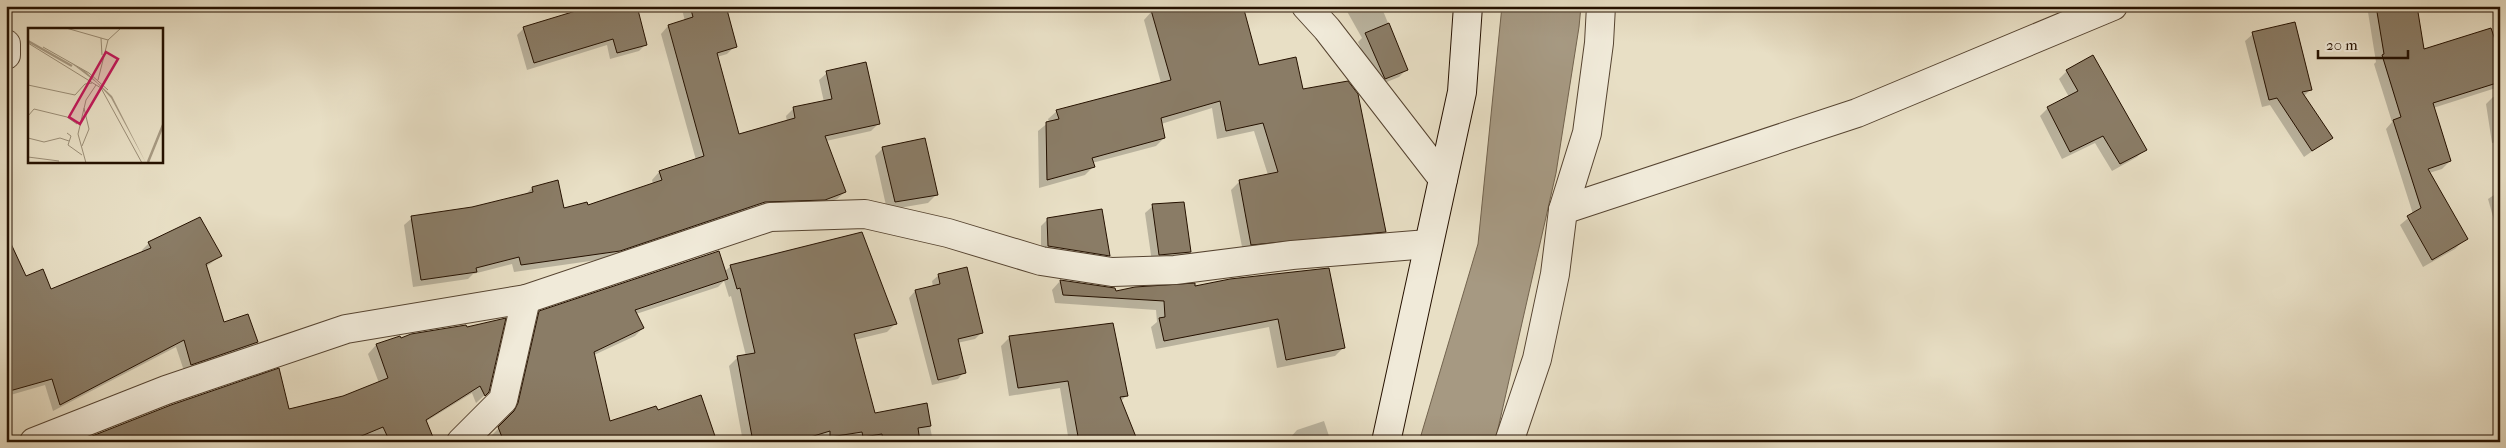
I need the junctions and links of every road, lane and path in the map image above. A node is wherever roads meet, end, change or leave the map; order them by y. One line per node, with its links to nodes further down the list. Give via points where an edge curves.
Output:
1 (1306, 6): 7 (street)
2 (1468, 6): 7 (street, via 1462,92)
3 (1601, 6): 8 (street, via 1587,133)
4 (2113, 6): 8 (street, via 1857,113)
5 (6, 44): 6 (street)
6 (6, 55)
7 (1443, 179): 9 (street)
8 (1563, 210): 14 (street, via 1555,274 1537,359)
9 (1428, 244): 10 (street, via 1292,255 1175,270 1112,272 1040,262 948,233 865,214 770,217); 13 (street)
10 (526, 299): 11 (street, via 346,329 166,390); 12 (street, via 503,400)
11 (34, 442)
12 (462, 442)
13 (1386, 442)
14 (1509, 442)

